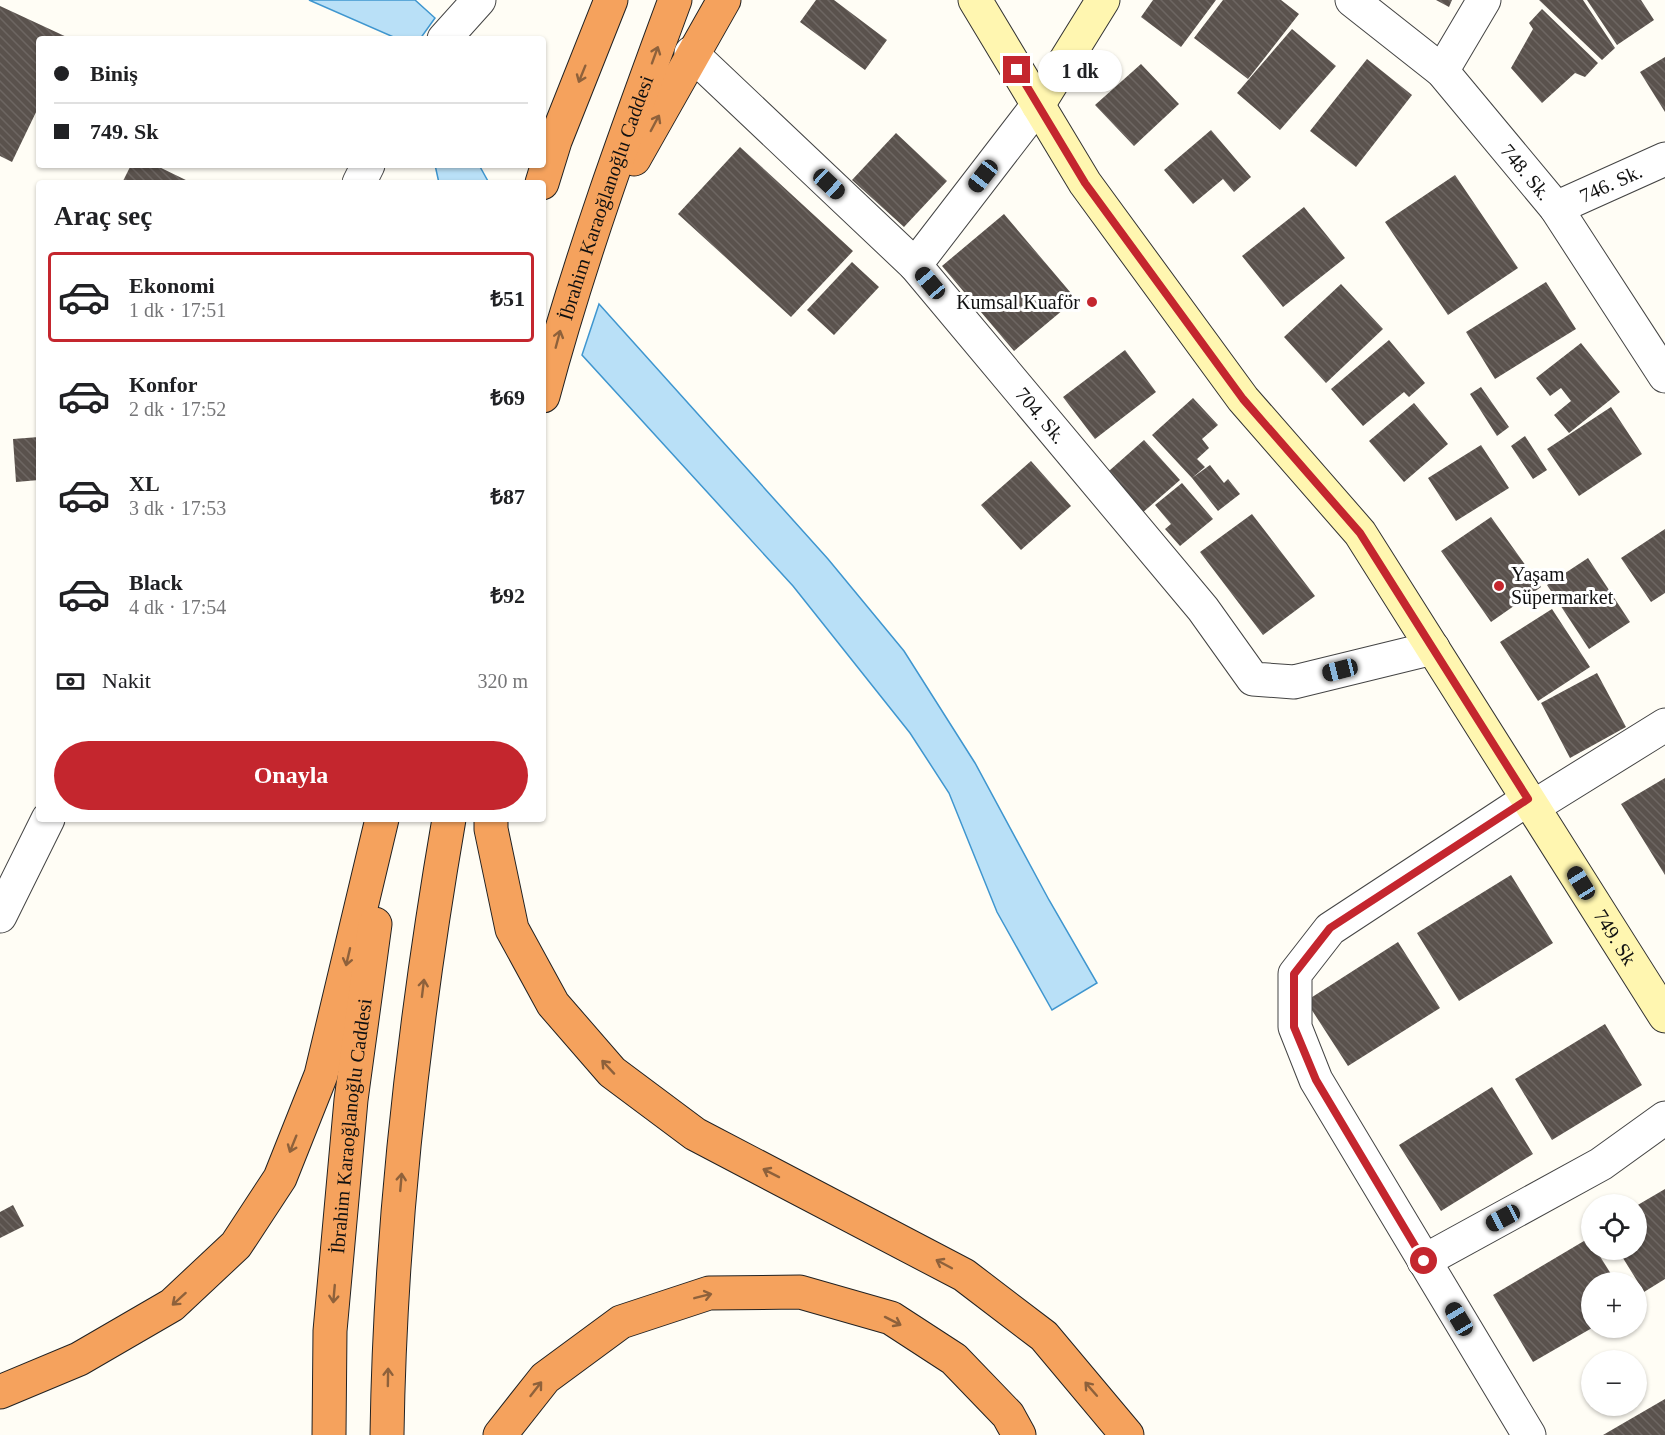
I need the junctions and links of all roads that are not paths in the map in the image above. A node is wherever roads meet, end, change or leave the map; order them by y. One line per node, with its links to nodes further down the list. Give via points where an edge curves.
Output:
1 (479, 0): 9 (street)
2 (611, 0): 14 (highway, one-way to 14)
3 (675, 0): 15 (highway, İbrahim Karaoğlanoğlu Caddesi, one-way to 3)
4 (724, 0): 10 (highway)
5 (975, 0): 12 (street, 749. Sk)
6 (1104, 0): 12 (street)
7 (1352, 0): 11 (street, 748. Sk.)
8 (1484, 0): 11 (street)
9 (447, 36)
10 (691, 53): 15 (highway, one-way to 10, via 638,154); 17 (street, 704. Sk.)
11 (1442, 71): 16 (street, 748. Sk.)
12 (1038, 105): 17 (street); 20 (street, 749. Sk, via 1085,183 1243,399 1360,533)
13 (1665, 159): 16 (street, 746. Sk.)
14 (543, 180)
15 (608, 186): 19 (highway, İbrahim Karaoğlanoğlu Caddesi, one-way to 15, via 563,320)
16 (1556, 208): 18 (street, 748. Sk.)
17 (915, 265): 20 (street, 704. Sk., via 1203,609 1253,678 1294,682)
18 (1665, 376)
19 (546, 385)
20 (1433, 648): 22 (street, 749. Sk)
21 (1665, 725): 22 (street)
22 (1530, 803): 29 (street, 749. Sk); 31 (street, via 1330,928 1294,974 1294,1027 1316,1080)
23 (47, 822): 28 (street)
24 (381, 822): 32 (highway, one-way to 32, via 321,1075 280,1178 236,1245 172,1305 79,1359)
25 (391, 822): 33 (highway, İbrahim Karaoğlanoğlu Caddesi, one-way to 33, via 351,1100 330,1331)
26 (448, 822): 34 (highway, one-way to 26, via 388,1336 406,1117)
27 (491, 822): 37 (highway, one-way to 27, via 1044,1336 964,1275 695,1134 612,1072 553,1004 512,929)
28 (0, 916)
29 (1665, 1016)
30 (1665, 1118): 31 (street, via 1601,1164)
31 (1424, 1261): 38 (street)
32 (0, 1392)
33 (329, 1435)
34 (387, 1435)
35 (500, 1435): 36 (highway, one-way to 36, via 545,1378 621,1322 709,1293 800,1292 891,1318 954,1359 1008,1415)
36 (1019, 1435)
37 (1127, 1435)
38 (1529, 1435)

